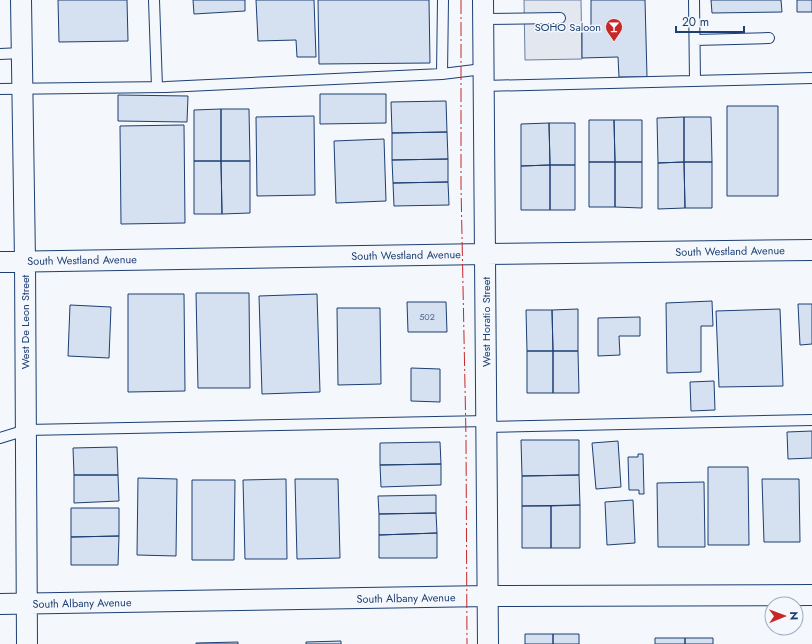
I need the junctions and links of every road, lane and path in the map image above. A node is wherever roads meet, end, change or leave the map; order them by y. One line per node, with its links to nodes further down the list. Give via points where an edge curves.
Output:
1 (21, 0): 9 (street, West De Leon Street)
2 (154, 0): 15 (lane)
3 (443, 0): 11 (lane)
4 (694, 0): 8 (lane)
5 (483, 10): 6 (lane); 12 (street, West Horatio Street)
6 (560, 18)
7 (770, 38): 8 (lane)
8 (695, 40): 14 (lane)
9 (22, 52): 10 (lane); 17 (street, West De Leon Street)
10 (0, 54)
11 (442, 74): 12 (lane); 15 (lane)
12 (484, 78): 14 (lane); 19 (street, West Horatio Street)
13 (812, 78): 14 (lane)
14 (695, 81)
15 (157, 87): 17 (lane)
16 (0, 89): 17 (lane)
17 (22, 89): 20 (street, West De Leon Street)
18 (812, 250): 19 (street, South Westland Avenue)
19 (485, 254): 20 (street, South Westland Avenue); 23 (street, West Horatio Street)
20 (25, 261): 21 (street, South Westland Avenue); 24 (street, West De Leon Street)
21 (0, 262)
22 (812, 420): 23 (lane)
23 (487, 424): 24 (lane); 27 (street, West Horatio Street)
24 (26, 430): 25 (lane); 29 (street, West De Leon Street)
25 (0, 438)
26 (812, 595): 27 (street, South Albany Avenue)
27 (488, 596): 29 (street, South Albany Avenue); 31 (street, West Horatio Street)
28 (0, 604): 29 (street, South Albany Avenue)
29 (27, 604): 30 (street, West De Leon Street)
30 (27, 644)
31 (488, 644)

